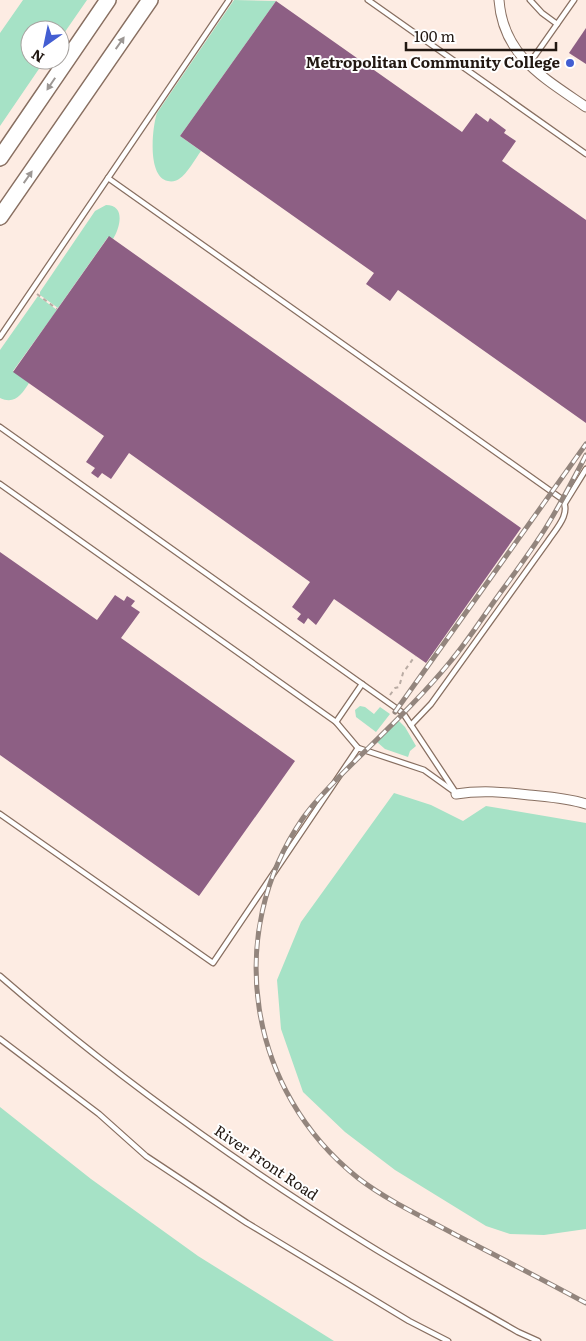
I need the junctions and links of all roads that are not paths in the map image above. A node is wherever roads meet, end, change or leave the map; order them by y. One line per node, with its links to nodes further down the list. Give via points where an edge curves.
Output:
1 (108, 0): 12 (highway, one-way to 12)
2 (150, 0): 14 (highway, one-way to 2)
3 (229, 0): 13 (lane)
4 (368, 0): 11 (lane)
5 (499, 0): 9 (street, via 504,28 519,55)
6 (530, 0): 8 (lane)
7 (574, 0): 8 (lane)
8 (557, 24): 9 (lane)
9 (529, 64): 10 (street)
10 (586, 107)
11 (586, 154)
12 (0, 158)
13 (108, 178): 15 (lane); 19 (lane)
14 (0, 217)
15 (0, 337)
16 (0, 427): 20 (lane)
17 (586, 469): 19 (lane)
18 (0, 484): 21 (lane)
19 (565, 503): 22 (lane, via 565,514 548,541 432,704)
20 (362, 684): 21 (lane); 22 (lane, via 403,713)
21 (336, 722): 23 (lane)
22 (411, 725): 24 (lane)
23 (358, 748): 24 (lane, via 424,770); 26 (lane, via 213,963)
24 (456, 794): 25 (street, via 496,791)
25 (586, 804)
26 (0, 814)
27 (0, 976): 30 (lane, River Front Road, via 118,1074 272,1183 369,1245)
28 (0, 1039): 29 (lane, via 99,1114 154,1161 247,1223)
29 (448, 1341)
30 (538, 1341)

